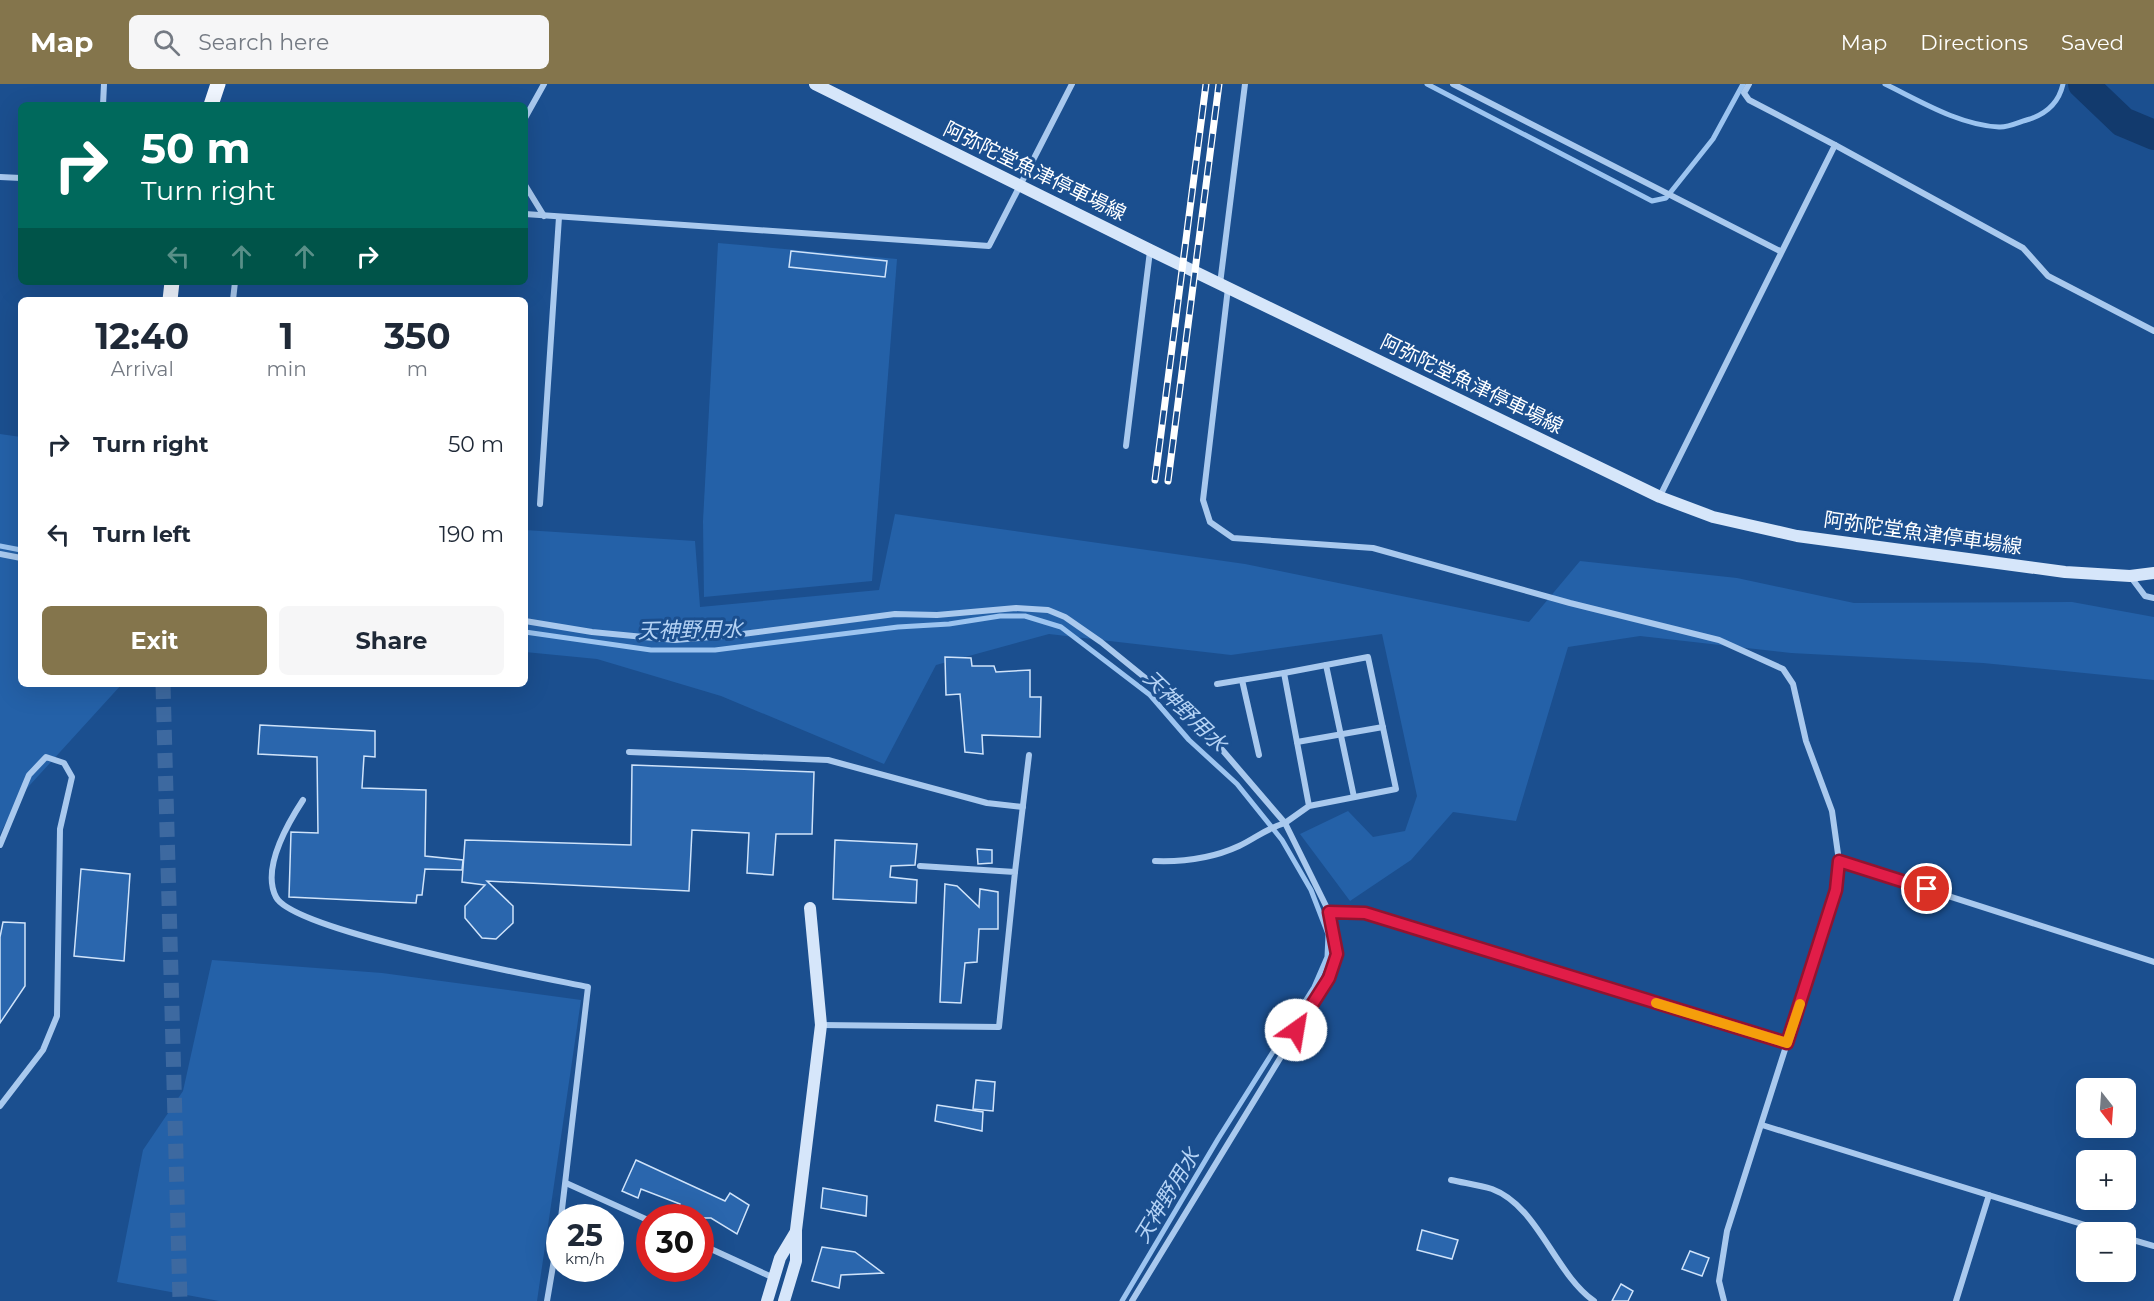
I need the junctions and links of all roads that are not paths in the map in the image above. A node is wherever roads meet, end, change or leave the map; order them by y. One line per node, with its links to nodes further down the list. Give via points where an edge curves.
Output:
1 (104, 84): 9 (street)
2 (218, 84): 10 (main road)
3 (544, 84): 11 (street)
4 (815, 84): 15 (main road, 阿弥陀堂魚津停車場線)
5 (1072, 84): 15 (street)
6 (1245, 84): 22 (street)
7 (1453, 84): 21 (street)
8 (1749, 84): 12 (street, via 1744,93 1749,100)
9 (103, 102)
10 (212, 102)
11 (528, 113)
12 (1835, 145): 21 (street); 23 (street, via 2023,248 2048,276)
13 (0, 177): 14 (street)
14 (18, 178)
15 (1020, 186): 19 (street, via 989,246); 20 (main road, 阿弥陀堂魚津停車場線)
16 (528, 190): 18 (street)
17 (528, 214): 18 (street)
18 (544, 216): 19 (street)
19 (559, 217): 26 (street)
20 (1150, 250): 22 (main road, 阿弥陀堂魚津停車場線); 24 (street)
21 (1780, 251): 25 (street)
22 (1224, 286): 25 (main road, 阿弥陀堂魚津停車場線); 50 (street, via 1205,466 1203,500 1210,522 1233,538 1373,548 1719,640 1783,669 1793,684 1806,741 1832,811)
23 (2154, 331)
24 (1126, 446)
25 (1660, 497): 30 (main road, 阿弥陀堂魚津停車場線, via 1713,518 1797,536 2065,572)
26 (540, 504)
27 (0, 554): 28 (street)
28 (18, 557)
29 (2154, 573): 30 (main road, 阿弥陀堂魚津停車場線)
30 (2130, 576): 31 (street, via 2145,596)
31 (2154, 598)
32 (528, 621): 47 (street, via 675,640 895,614 1048,610 1101,642 1170,698 1212,738)
33 (1326, 665): 34 (street); 37 (street, via 1368,657); 38 (street)
34 (1284, 674): 35 (street); 39 (street)
35 (1242, 680): 36 (street); 41 (street)
36 (1217, 684)
37 (1383, 727): 38 (street); 43 (street, via 1396,789)
38 (1342, 734): 39 (street); 43 (street)
39 (1297, 742): 45 (street)
40 (629, 752): 46 (street, via 828,760 987,803)
41 (1259, 755)
42 (1029, 756): 46 (street)
43 (1354, 797): 45 (street)
44 (303, 800): 61 (street, via 275,852 276,898 294,912 399,945 588,987)
45 (1309, 806): 47 (street)
46 (1023, 807): 52 (street)
47 (1285, 823): 49 (street, via 1264,830 1240,846 1207,857 1183,862); 54 (street)
48 (0, 845): 58 (street, via 29,775 46,757 64,763 72,777 60,829 57,1016 43,1050)
49 (1155, 861)
50 (1839, 861): 55 (street); 57 (street, via 1836,890)
51 (920, 866): 52 (street)
52 (1015, 872): 56 (street, via 999,1027)
53 (810, 908): 56 (main road)
54 (1329, 912): 57 (street, via 1365,913); 75 (street, via 1337,954 1329,978)
55 (2154, 962)
56 (820, 1025): 66 (main road)
57 (1787, 1043): 59 (street)
58 (0, 1106)
59 (1762, 1125): 62 (street); 77 (street, via 1727,1231 1719,1281)
60 (1451, 1180): 76 (street, via 1493,1189 1515,1203)
61 (566, 1183): 63 (street); 64 (street)
62 (1989, 1196): 65 (street); 78 (street)
63 (563, 1204)
64 (636, 1215)
65 (2076, 1223)
66 (796, 1230): 70 (main road); 74 (main road, via 796,1261)
67 (2136, 1241): 68 (street)
68 (2154, 1246)
69 (714, 1250): 70 (street)
70 (774, 1278): 73 (main road)
71 (550, 1282): 72 (street)
72 (547, 1301)
73 (767, 1301)
74 (784, 1301)
75 (1132, 1301)
76 (1594, 1301)
77 (1724, 1301)
78 (1956, 1301)

